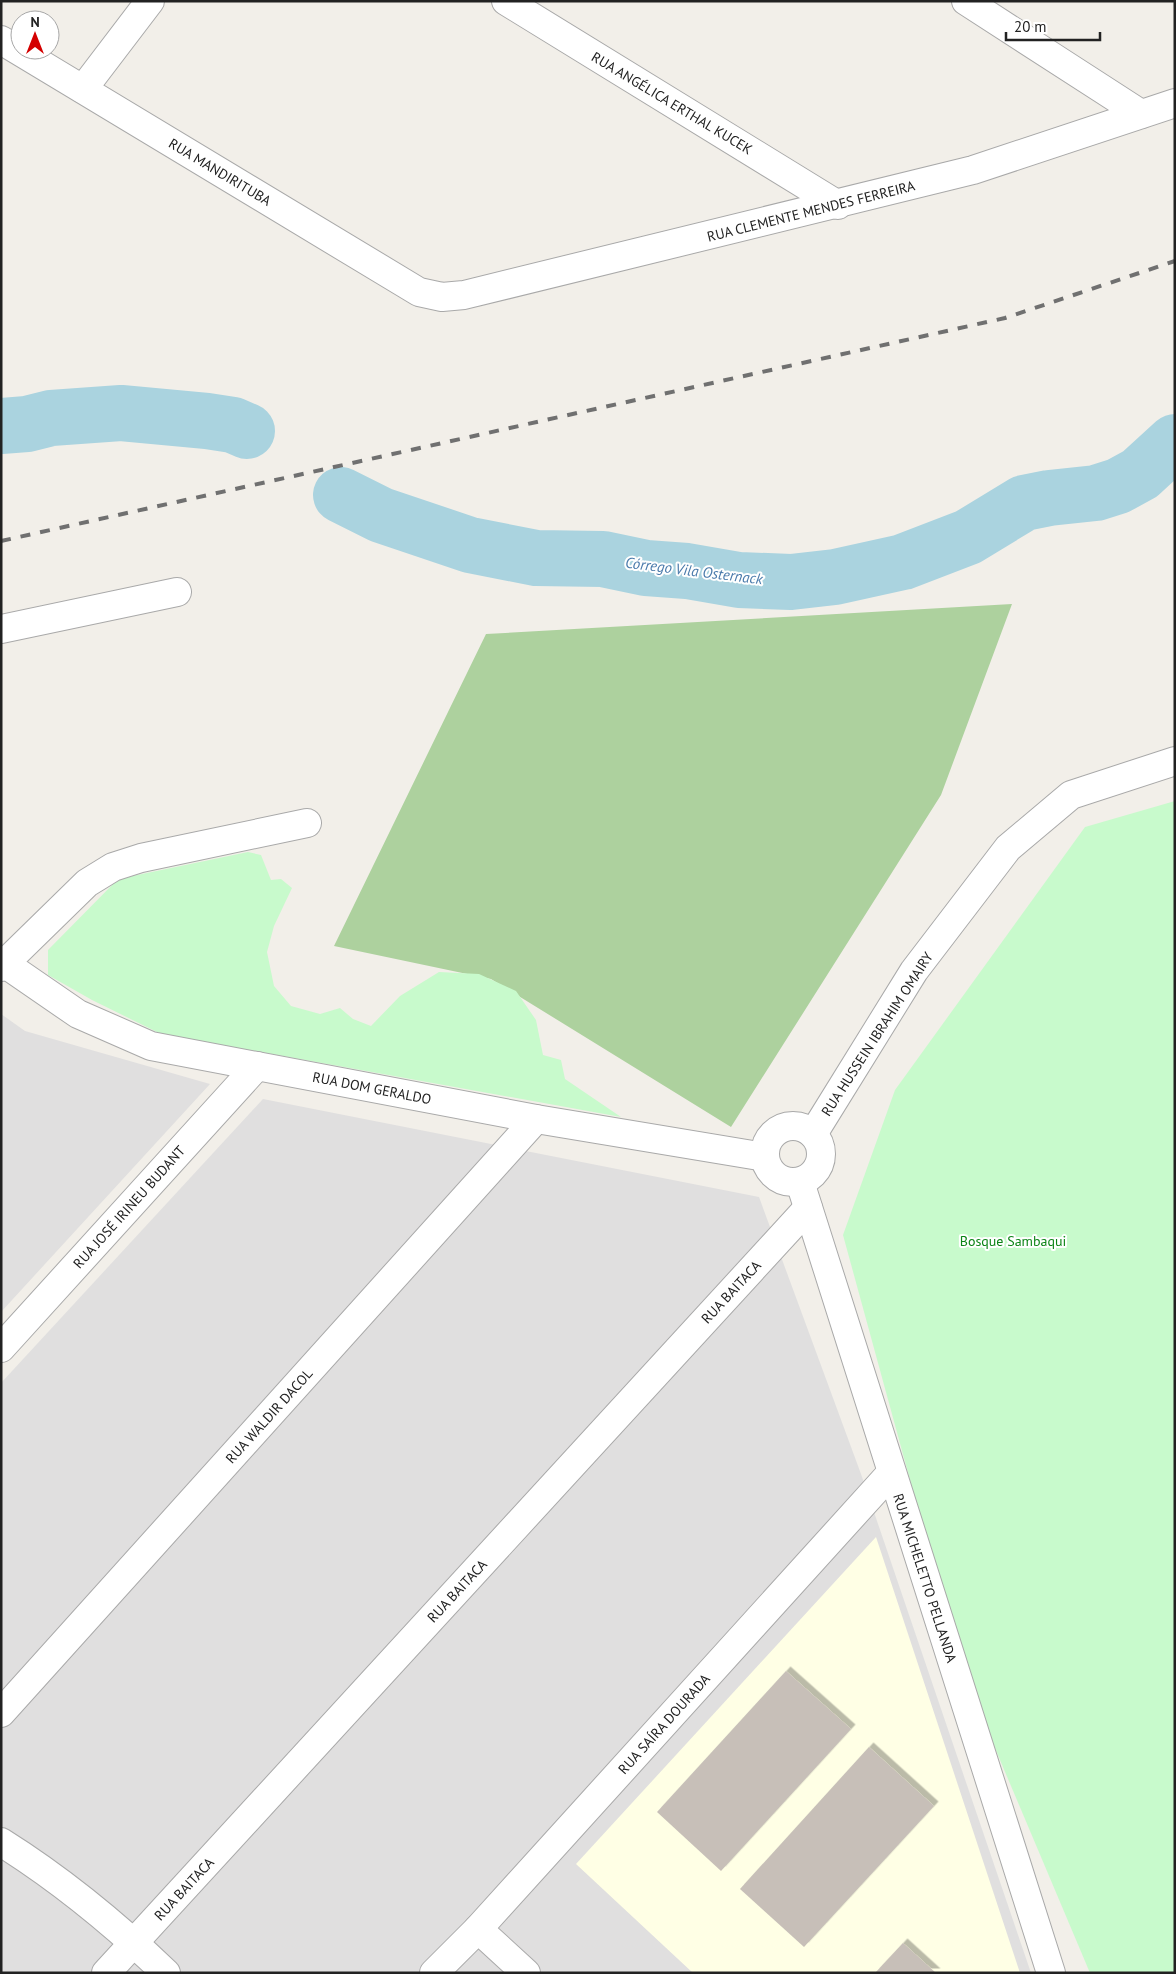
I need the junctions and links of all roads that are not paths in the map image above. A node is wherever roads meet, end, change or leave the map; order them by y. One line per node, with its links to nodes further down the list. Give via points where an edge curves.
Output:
1 (150, 1): 5 (street)
2 (506, 1): 8 (street, RUA ANGÉLICA ERTHAL KUCEK)
3 (966, 1): 7 (street)
4 (1, 40): 5 (street, RUA MANDIRITUBA)
5 (83, 89): 9 (street, RUA MANDIRITUBA, via 419,292)
6 (1175, 103): 7 (street, RUA CLEMENTE MENDES FERREIRA)
7 (1141, 114): 8 (street, RUA CLEMENTE MENDES FERREIRA, via 973,170)
8 (838, 205): 9 (street, RUA CLEMENTE MENDES FERREIRA, via 464,296)
9 (442, 296)
10 (177, 592): 11 (street)
11 (1, 629)
12 (1175, 761): 17 (street, RUA HUSSEIN IBRAHIM OMAIRY, via 1071,795 1008,848 914,971)
13 (306, 823): 14 (street, via 141,858 113,867 87,882)
14 (2, 964): 15 (street, RUA DOM GERALDO, via 78,1014 152,1046)
15 (257, 1066): 16 (street, RUA DOM GERALDO); 21 (street, RUA JOSÉ IRINEU BUDANT)
16 (536, 1119): 18 (street, RUA DOM GERALDO); 23 (street, RUA WALDIR DACOL)
17 (813, 1134): 18 (street, via 805,1129 785,1127 769,1139); 19 (street, via 818,1142 820,1162 809,1178)
18 (765, 1157): 19 (street, via 773,1174 781,1180)
19 (800, 1182): 20 (street, RUA MICHELETTO PELLANDA)
20 (808, 1208): 22 (street, RUA MICHELETTO PELLANDA); 26 (street, RUA BAITACA)
21 (1, 1348)
22 (891, 1473): 25 (street, RUA SAÍRA DOURADA); 31 (street, RUA MICHELETTO PELLANDA)
23 (1, 1713)
24 (1, 1842): 26 (street)
25 (478, 1929): 29 (street, RUA SAÍRA DOURADA); 30 (street)
26 (134, 1943): 27 (street, RUA BAITACA); 28 (street)
27 (106, 1973)
28 (166, 1973)
29 (434, 1973)
30 (526, 1973)
31 (1051, 1973)

